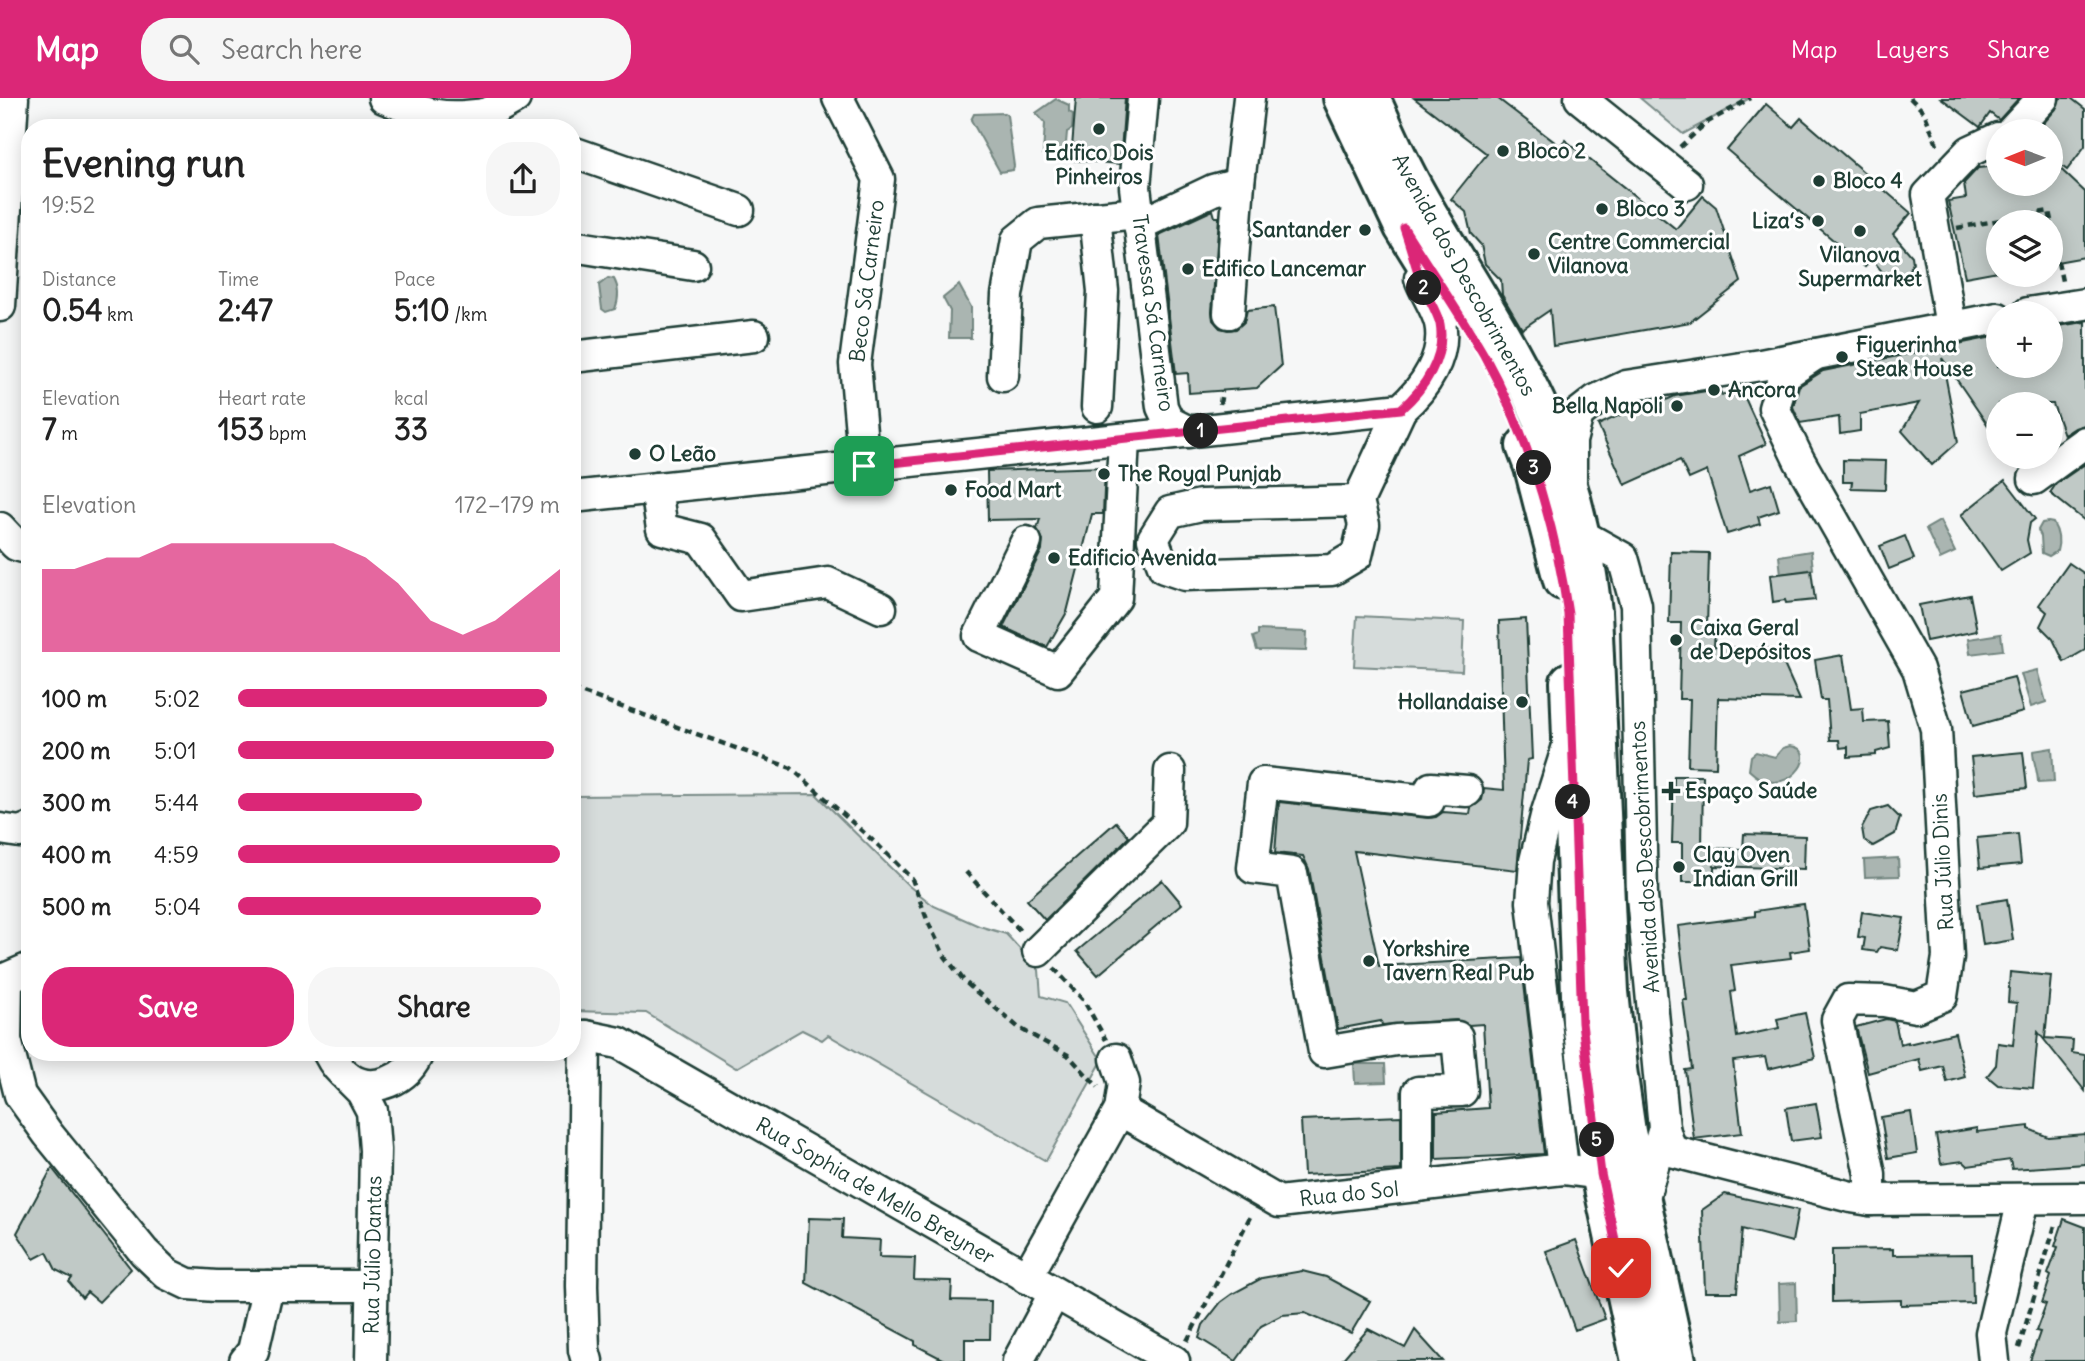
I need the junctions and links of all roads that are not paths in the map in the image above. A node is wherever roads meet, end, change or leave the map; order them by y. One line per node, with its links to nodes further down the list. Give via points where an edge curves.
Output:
1 (13, 98): 27 (street)
2 (384, 98): 11 (street, via 423,114)
3 (515, 98): 12 (street)
4 (838, 98): 41 (street, Beco Sá Carneiro, via 880,179 855,364)
5 (1143, 98): 20 (street, Travessa Sá Carneiro, via 1135,187)
6 (1249, 98): 17 (street)
7 (1343, 98): 21 (main road, Avenida dos Descobrimentos)
8 (1370, 98): 46 (main road, Avenida dos Descobrimentos, via 1414,190 1512,354 1549,432)
9 (1580, 98): 16 (street)
10 (2043, 98): 13 (street)
11 (470, 119)
12 (490, 119)
13 (2023, 119)
14 (1986, 144): 31 (street, via 1970,151 1928,195)
15 (581, 155): 18 (street)
16 (1677, 176)
17 (1239, 183): 20 (street); 29 (street)
18 (739, 210)
19 (1095, 218): 20 (street); 25 (street); 35 (street, via 1038,223 1017,240 1007,295)
20 (1139, 219): 24 (street, Travessa Sá Carneiro)
21 (1404, 228): 37 (street, via 1440,324 1440,342 1429,377); 53 (main road, Avenida dos Descobrimentos, via 1484,356 1534,467 1566,603)
22 (581, 247): 23 (street)
23 (693, 265)
24 (1147, 285): 25 (street); 38 (street, Travessa Sá Carneiro, via 1162,407 1169,422)
25 (1103, 291): 36 (street)
26 (2085, 304): 28 (street)
27 (0, 306)
28 (2063, 307)
29 (1229, 313)
30 (1986, 320): 31 (street)
31 (1951, 326): 33 (street)
32 (754, 336): 34 (street)
33 (1815, 354): 46 (street, via 1626,386 1596,400 1578,414 1571,440); 71 (street, Rua Júlio Dinis, via 1784,374 1774,408 1918,669 1936,729 1948,957 1942,996 1916,1007 1848,1000 1837,1020 1870,1174)
34 (581, 356)
35 (1003, 376)
36 (1097, 407)
37 (1401, 409): 38 (street); 45 (street)
38 (1189, 432): 39 (street)
39 (1124, 439): 41 (street); 48 (street, via 1116,598 1058,671 979,636)
40 (2085, 442): 42 (street)
41 (864, 466): 43 (street)
42 (2034, 479)
43 (656, 488): 44 (street); 52 (street, via 662,529 701,539 741,596 828,583)
44 (581, 496)
45 (1358, 501): 45 (street, via 1201,505 1170,512 1153,539 1164,568 1185,575 1332,570 1357,555 1364,525)
46 (1575, 515): 66 (street, Avenida dos Descobrimentos, via 1623,558 1636,605 1643,896); 73 (main road, Avenida dos Descobrimentos, via 1586,557 1592,612 1609,992 1626,1132)
47 (0, 528): 49 (street)
48 (1026, 542)
49 (21, 546)
50 (21, 556): 51 (street)
51 (0, 559)
52 (881, 608)
53 (1571, 735): 68 (street, via 1535,861 1532,902); 69 (main road, Avenida dos Descobrimentos, via 1582,1023)
54 (1170, 771): 58 (street, via 1168,823)
55 (1467, 791): 70 (street, via 1431,788 1429,801 1263,783 1253,868 1292,873 1324,1052 1396,1040 1458,1037 1462,1091 1418,1092)
56 (0, 830): 57 (street)
57 (21, 832)
58 (1038, 950)
59 (17, 977): 76 (street, via 6,1040 20,1095 48,1135 167,1274 188,1284)
60 (581, 1036): 75 (street, Rua Sophia de Mello Breyner, via 619,1043)
61 (1116, 1059): 65 (street, via 1124,1083)
62 (416, 1061): 64 (street, via 391,1082 376,1085 356,1082); 67 (street, Rua Júlio Dantas, via 386,1101)
63 (579, 1061): 82 (street)
64 (332, 1062): 67 (street, Rua Júlio Dantas, via 362,1092 372,1111)
65 (1120, 1110): 70 (street, Rua do Sol, via 1279,1202); 75 (street)
66 (1664, 1128): 71 (street, via 1671,1151); 73 (street, Avenida dos Descobrimentos)
67 (375, 1150): 77 (street, Rua Júlio Dantas)
68 (1563, 1169): 69 (street, Rua do Sol); 70 (street, Rua do Sol)
69 (1601, 1174): 84 (main road, Avenida dos Descobrimentos)
70 (1418, 1186)
71 (1871, 1200): 72 (street)
72 (2023, 1200): 74 (street); 86 (street, via 1991,1334)
73 (1642, 1204): 85 (main road, Avenida dos Descobrimentos)
74 (2076, 1206)
75 (1026, 1278): 78 (street, Rua Sophia de Mello Breyner)
76 (268, 1286): 77 (street); 80 (street, via 253,1351)
77 (372, 1286): 81 (street, Rua Júlio Dantas)
78 (1054, 1293): 79 (street, Rua Sophia de Mello Breyner); 83 (street)
79 (1178, 1355)
80 (245, 1361)
81 (371, 1361)
82 (587, 1361)
83 (1018, 1361)
84 (1641, 1361)
85 (1676, 1361)
86 (1994, 1361)

